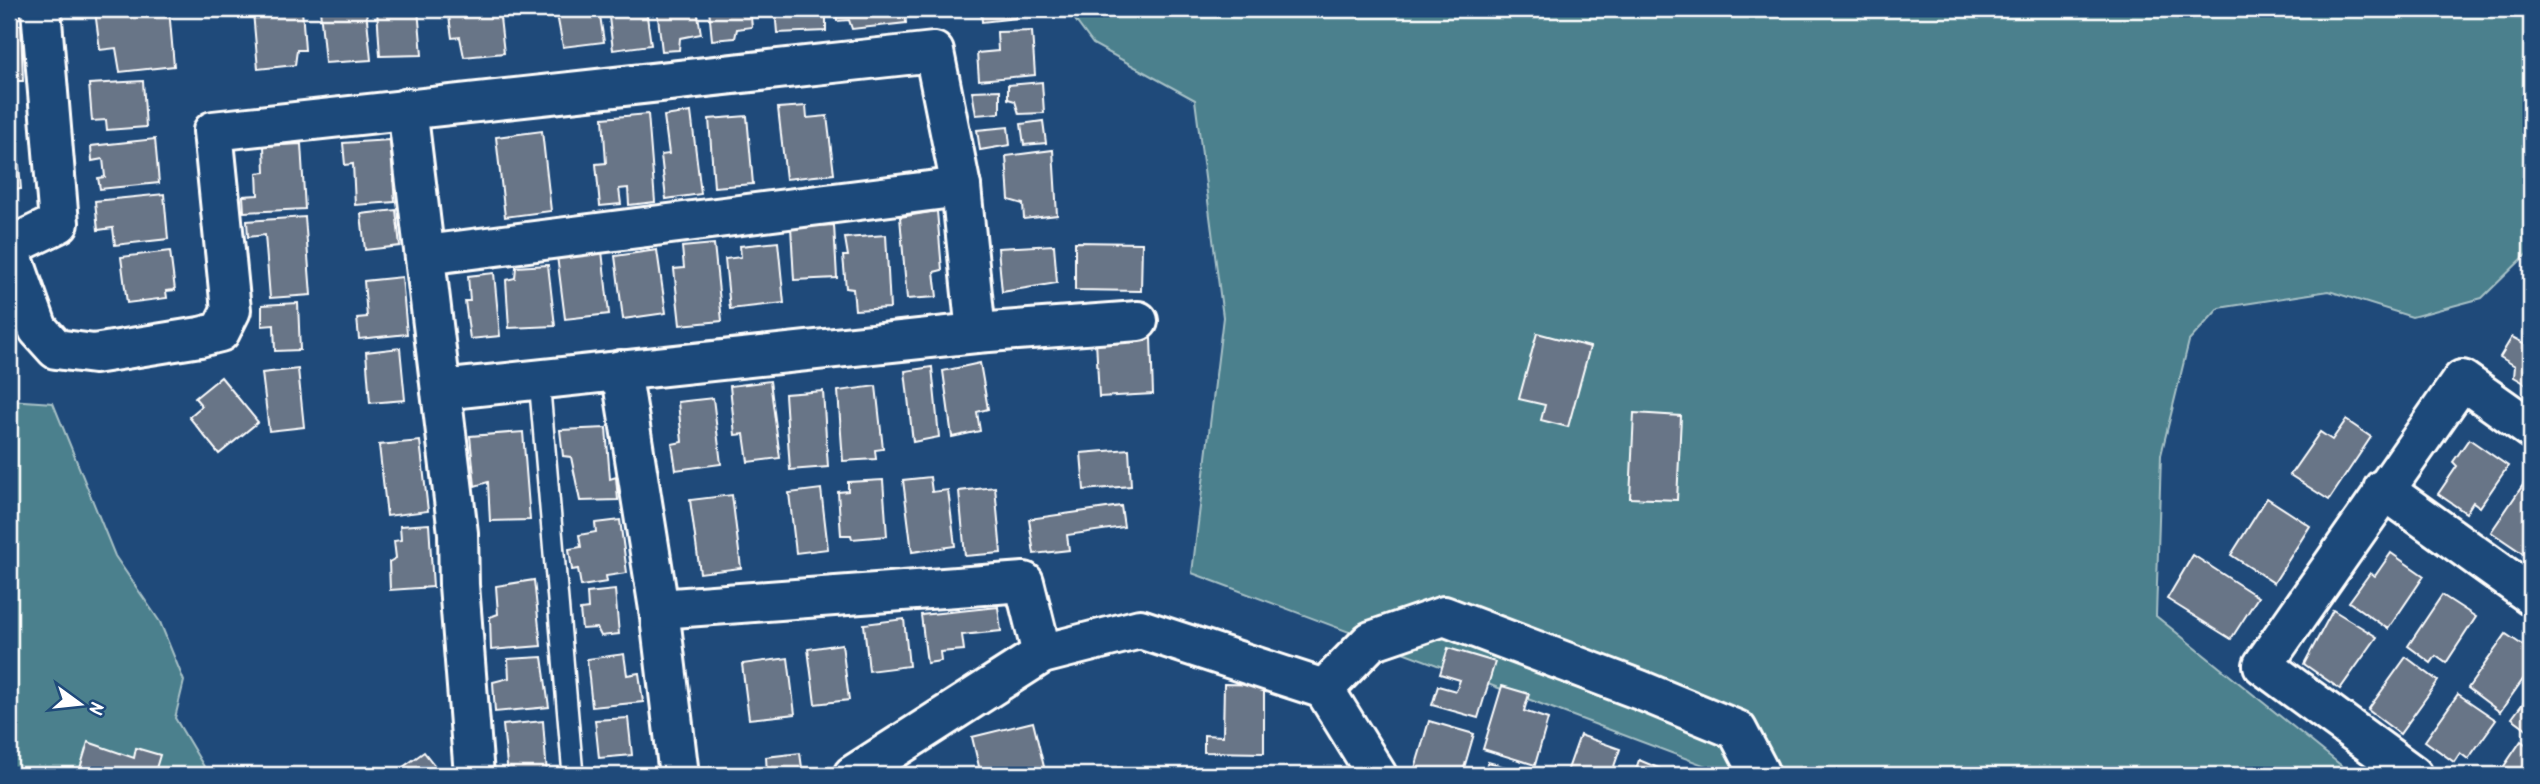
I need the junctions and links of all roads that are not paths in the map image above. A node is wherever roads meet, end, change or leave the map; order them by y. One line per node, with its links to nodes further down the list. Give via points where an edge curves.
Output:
1 (41, 9): 2 (street, via 59,223 9,247 38,328 56,349 94,354 220,332 231,310 213,131)
2 (407, 108): 3 (street, via 934,52); 4 (street)
3 (961, 187): 4 (street); 6 (street)
4 (425, 255): 9 (street)
5 (1138, 321): 6 (street)
6 (976, 333): 7 (street)
7 (621, 370): 8 (street); 13 (street)
8 (538, 379): 9 (street); 17 (lane)
9 (441, 390): 16 (street, via 458,533)
10 (2531, 429): 11 (street, via 2462,380)
11 (2384, 489): 12 (street); 22 (street, via 2263,665)
12 (2531, 594)
13 (659, 609): 14 (street, via 1024,582); 18 (street)
14 (1042, 654): 15 (street, via 1140,629); 19 (street)
15 (1324, 689): 20 (street); 21 (street, via 1371,641 1444,616 1737,730)
16 (474, 775)
17 (573, 775)
18 (680, 775)
19 (853, 775)
20 (1377, 775)
21 (1758, 775)
22 (2413, 775)

